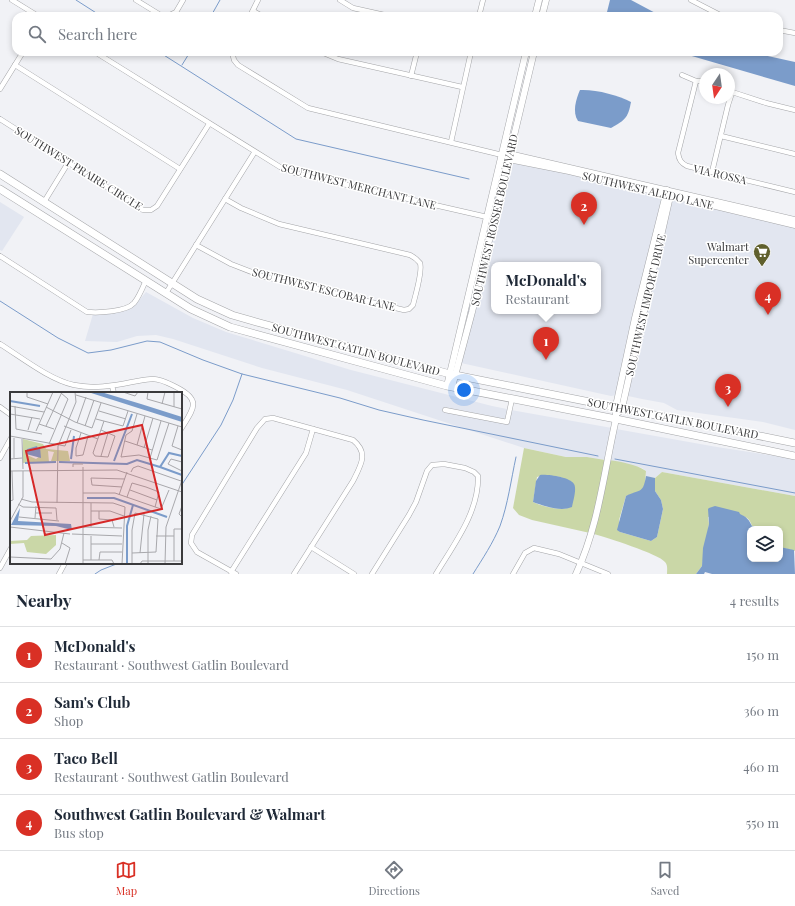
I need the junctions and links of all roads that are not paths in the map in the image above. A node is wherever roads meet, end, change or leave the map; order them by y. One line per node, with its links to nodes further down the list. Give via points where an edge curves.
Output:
1 (12, 0): 11 (street)
2 (136, 0): 12 (street)
3 (183, 0): 13 (street)
4 (258, 0): 10 (street)
5 (340, 0): 15 (street, via 353,8)
6 (483, 0): 16 (street)
7 (539, 0): 17 (street)
8 (546, 0): 18 (street)
9 (691, 0): 19 (street)
10 (253, 10): 14 (street)
11 (32, 12)
12 (156, 12)
13 (176, 12)
14 (256, 12)
15 (370, 12)
16 (480, 12)
17 (536, 12)
18 (543, 12)
19 (714, 12)
20 (783, 31): 21 (street)
21 (795, 33)
22 (21, 56): 30 (street)
23 (101, 56): 41 (street, SOUTHWEST MERCHANT LANE)
24 (233, 56): 43 (street, SOUTHWEST ALEDO LANE, via 238,65 308,108)
25 (330, 56): 32 (street)
26 (416, 56): 32 (street)
27 (470, 56): 35 (street)
28 (525, 56): 46 (street, SOUTHWEST ROSSER BOULEVARD)
29 (533, 56): 47 (street, SOUTHWEST ROSSER BOULEVARD)
30 (15, 65): 36 (street); 49 (street)
31 (682, 75): 33 (street)
32 (411, 76): 35 (street)
33 (696, 80): 34 (street); 50 (street, VIA ROSSA, via 678,153 679,159 687,166)
34 (699, 80)
35 (462, 87): 43 (street)
36 (0, 89)
37 (735, 93): 39 (street)
38 (728, 104): 42 (street)
39 (795, 110)
40 (0, 120): 48 (street, SOUTHWEST PRAIRE CIRCLE)
41 (209, 124): 44 (street, SOUTHWEST MERCHANT LANE); 49 (street, SOUTHWEST PRAIRE CIRCLE)
42 (721, 136): 45 (street); 50 (street)
43 (451, 142): 46 (street, SOUTHWEST ALEDO LANE)
44 (254, 153): 55 (street); 57 (street, SOUTHWEST MERCHANT LANE, via 296,173)
45 (795, 154)
46 (502, 155): 47 (street, SOUTHWEST ALEDO LANE); 57 (street, SOUTHWEST ROSSER BOULEVARD)
47 (509, 156): 54 (street, SOUTHWEST ALEDO LANE); 66 (street, SOUTHWEST ROSSER BOULEVARD, via 472,312)
48 (68, 163): 49 (street, SOUTHWEST PRAIRE CIRCLE, via 143,210 151,210 157,206); 56 (street)
49 (180, 169)
50 (712, 172): 53 (street, VIA ROSSA)
51 (0, 174): 56 (main road, SOUTHWEST GATLIN BOULEVARD)
52 (0, 189): 62 (main road, SOUTHWEST GATLIN BOULEVARD)
53 (795, 192)
54 (668, 193): 58 (street, SOUTHWEST ALEDO LANE); 59 (street, SOUTHWEST ALEDO LANE); 72 (street, SOUTHWEST IMPORT DRIVE)
55 (225, 199): 60 (street); 60 (street, SOUTHWEST ESCOBAR LANE, via 279,224 416,258 420,271 410,309 404,310 262,276)
56 (44, 202): 63 (main road, SOUTHWEST GATLIN BOULEVARD)
57 (487, 217): 66 (street, SOUTHWEST ROSSER BOULEVARD)
58 (795, 220)
59 (795, 225)
60 (196, 245): 63 (street)
61 (0, 256): 62 (street, via 87,312 124,309 134,303)
62 (146, 280): 64 (main road, SOUTHWEST GATLIN BOULEVARD)
63 (172, 284): 64 (street); 66 (main road, SOUTHWEST GATLIN BOULEVARD, via 197,299 260,324)
64 (166, 293): 68 (main road, SOUTHWEST GATLIN BOULEVARD, via 191,309 230,327)
65 (0, 345): 67 (street, via 68,384)
66 (453, 375): 68 (street, SOUTHWEST ROSSER BOULEVARD); 72 (main road, SOUTHWEST GATLIN BOULEVARD)
67 (112, 386): 69 (street); 76 (street, via 158,379 187,392 194,403)
68 (450, 387): 70 (main road, SOUTHWEST GATLIN BOULEVARD)
69 (114, 392)
70 (512, 399): 73 (street, via 507,422); 75 (main road, SOUTHWEST GATLIN BOULEVARD)
71 (0, 407): 74 (street)
72 (619, 407): 75 (street, SOUTHWEST IMPORT DRIVE); 79 (main road, SOUTHWEST GATLIN BOULEVARD)
73 (445, 410)
74 (10, 413)
75 (616, 419): 80 (main road, SOUTHWEST GATLIN BOULEVARD); 84 (street, SOUTHWEST IMPORT DRIVE, via 595,522)
76 (182, 427)
77 (313, 429): 82 (street, via 353,440 359,445 362,460 353,481); 87 (street, via 306,453); 87 (street, via 273,418 265,419 192,535 191,543 197,552)
78 (10, 440): 81 (street)
79 (795, 443)
80 (795, 456)
81 (0, 458)
82 (312, 547): 89 (street); 90 (street)
83 (10, 550): 86 (street)
84 (581, 562): 93 (street, via 534,548 525,553); 94 (street, SOUTHWEST IMPORT DRIVE); 95 (street)
85 (64, 564): 88 (street)
86 (0, 568)
87 (234, 573)
88 (59, 574)
89 (294, 574)
90 (354, 574)
91 (372, 574): 92 (street, via 409,515 421,491 427,470 432,465 439,464 474,472 478,476 479,485 462,533)
92 (436, 574)
93 (513, 574)
94 (576, 574)
95 (608, 574)

